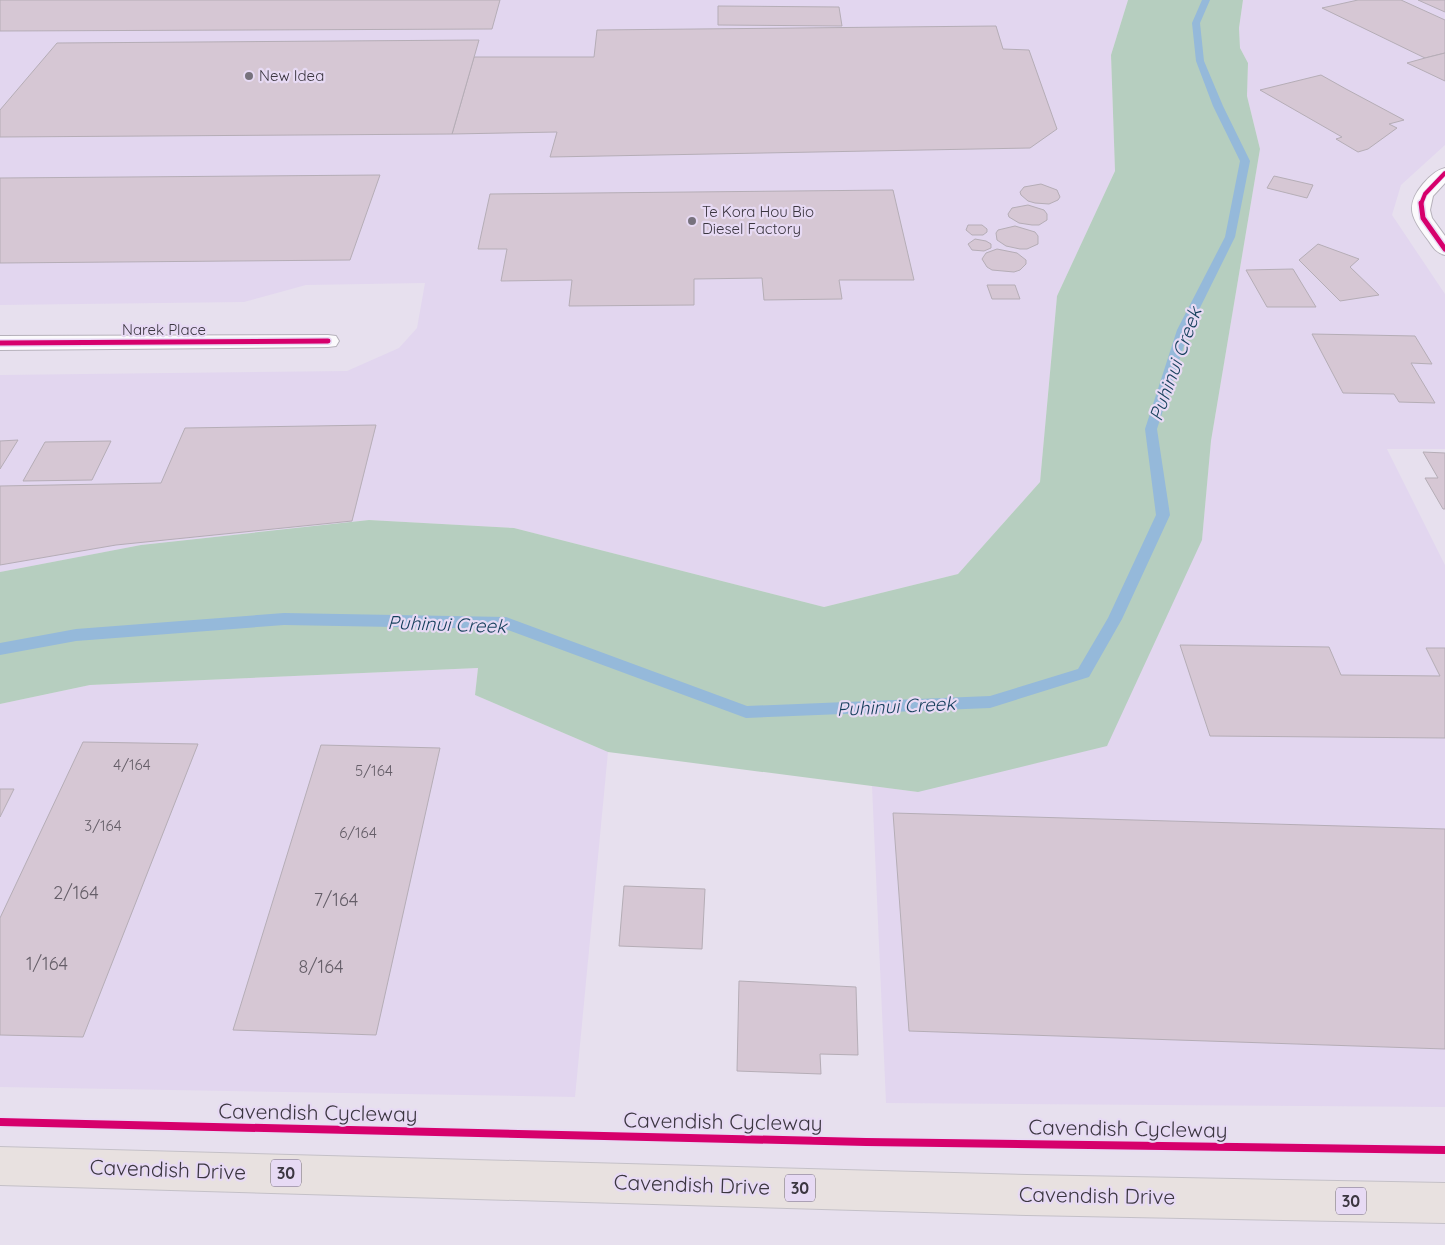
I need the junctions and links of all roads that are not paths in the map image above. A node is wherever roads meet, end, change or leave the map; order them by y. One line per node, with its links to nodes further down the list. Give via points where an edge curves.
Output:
1 (1445, 173): 2 (street, via 1427,188 1420,203 1421,217)
2 (1445, 250)
3 (328, 341): 4 (street, Narek Place)
4 (0, 343)
5 (0, 1166): 6 (main road, Cavendish Drive / 30)
6 (1445, 1203)

